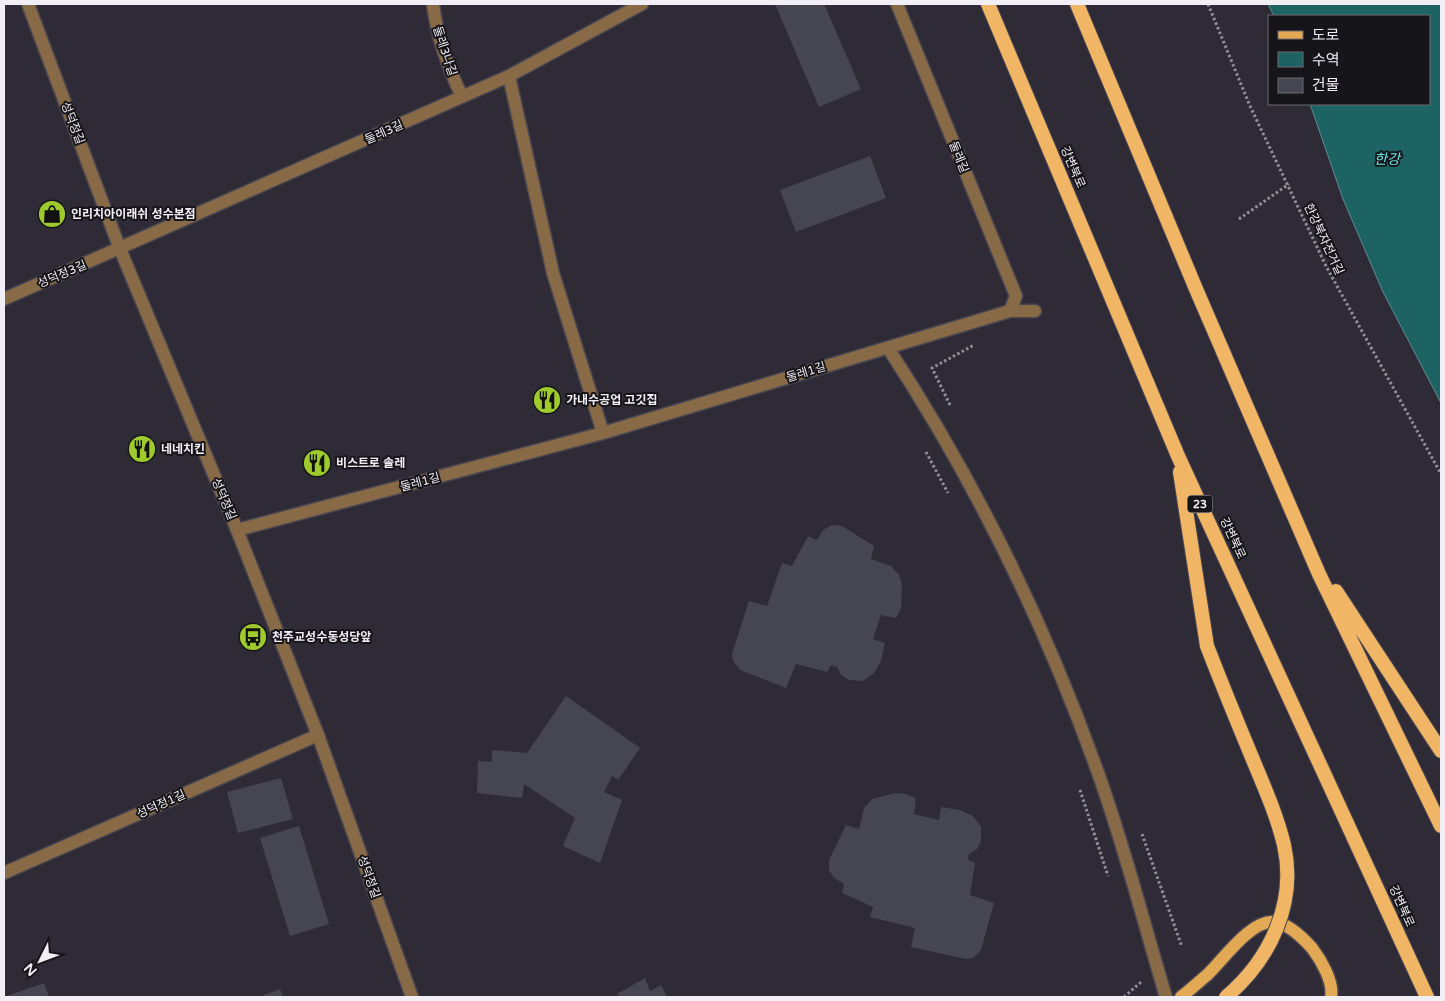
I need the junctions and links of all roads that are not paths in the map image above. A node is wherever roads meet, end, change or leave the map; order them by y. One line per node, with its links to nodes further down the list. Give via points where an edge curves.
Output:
1 (28, 4): 9 (street, 성덕정길)
2 (433, 4): 8 (street, 둘레3나길, via 445,59)
3 (642, 4): 7 (street, 둘레3길)
4 (897, 4): 11 (street, 둘레길, via 1016,296)
5 (988, 4): 15 (highway, 강변북로 / 23)
6 (1077, 4): 17 (highway)
7 (509, 76): 8 (street, 둘레3길); 14 (street, via 553,273)
8 (462, 97): 9 (street, 둘레3길)
9 (120, 249): 10 (street, 성덕정3길); 16 (street, 성덕정길)
10 (4, 299)
11 (1010, 311): 12 (street, 둘레1길); 13 (street, 둘레1길)
12 (1035, 311)
13 (888, 348): 14 (street, 둘레1길); 23 (street, via 983,509 1039,627 1097,769)
14 (603, 433): 16 (street, 둘레1길)
15 (1178, 456): 25 (highway, bridge, via 1206,646 1261,778 1284,845 1285,904 1274,937 1254,971); 27 (highway, 강변북로 / 23)
16 (237, 530): 18 (street, 성덕정길)
17 (1310, 552): 19 (highway); 20 (highway)
18 (318, 735): 21 (street, 성덕정1길); 22 (street, 성덕정길)
19 (1441, 751)
20 (1441, 826)
21 (4, 873)
22 (412, 997)
23 (1166, 997)
24 (1181, 997): 26 (main road, via 1242,938 1258,926 1275,922 1295,931 1312,949 1325,971)
25 (1226, 997)
26 (1331, 997)
27 (1427, 997)

